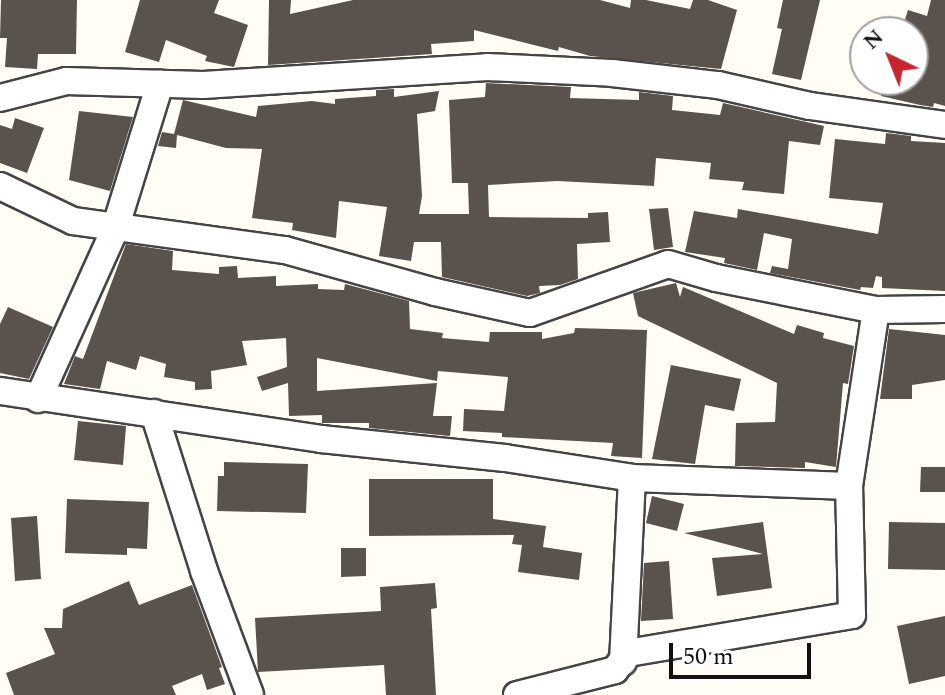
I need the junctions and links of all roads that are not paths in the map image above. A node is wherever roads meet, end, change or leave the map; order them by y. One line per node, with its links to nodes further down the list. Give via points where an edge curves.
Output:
1 (160, 84): 2 (street, via 66,81); 3 (street, via 487,67 581,71 718,85 810,106); 5 (street)
2 (0, 98)
3 (945, 125)
4 (0, 186): 5 (street, via 73,221)
5 (115, 229): 7 (street, via 285,250 530,313 668,264); 9 (street)
6 (945, 309): 7 (street)
7 (876, 310): 12 (street)
8 (0, 391): 9 (street)
9 (38, 399): 10 (street)
10 (154, 413): 11 (street); 14 (street)
11 (632, 478): 12 (street); 13 (street)
12 (849, 486): 13 (street, via 852,615 628,653)
13 (623, 662): 15 (street, via 615,670)
14 (250, 695)
15 (517, 695)

